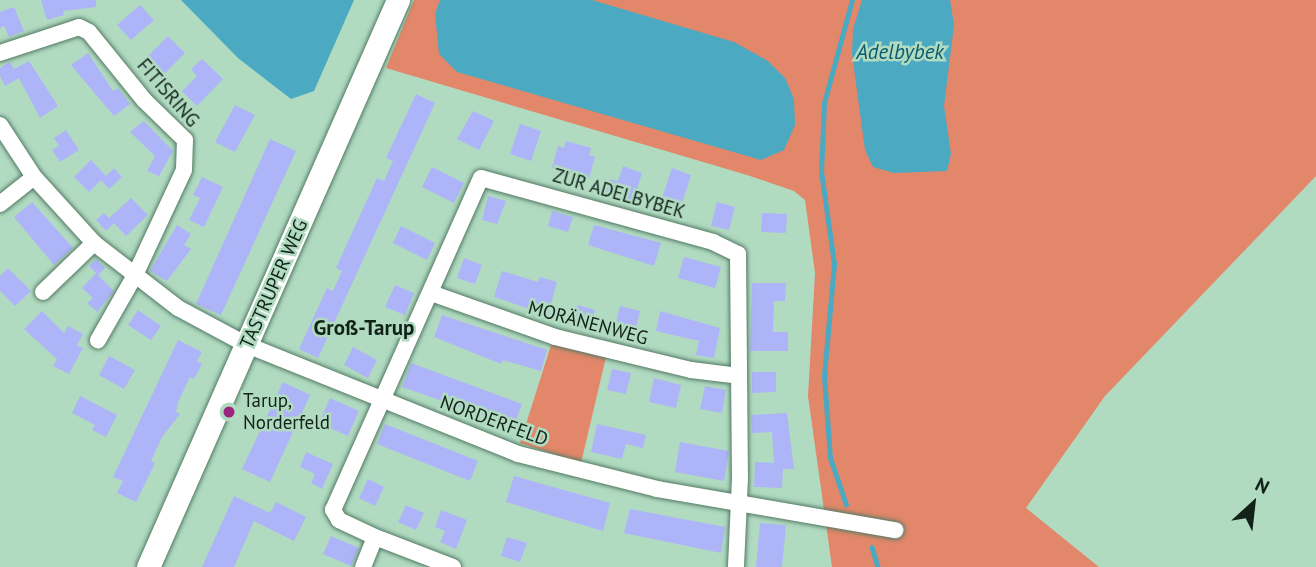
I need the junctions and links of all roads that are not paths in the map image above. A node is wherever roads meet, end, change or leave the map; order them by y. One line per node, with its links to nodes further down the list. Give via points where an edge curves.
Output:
1 (398, 0): 11 (street, TASTRUPER WEG)
2 (0, 53): 7 (street, FITISRING, via 79,27 89,32 144,100 185,141 184,170)
3 (0, 125): 4 (street)
4 (34, 177): 5 (street); 6 (street)
5 (0, 204)
6 (93, 243): 7 (street); 8 (street)
7 (134, 277): 10 (street, FITISRING); 11 (street, via 178,308)
8 (43, 292)
9 (431, 293): 12 (street, MORÄNENWEG, via 555,337 680,368); 12 (street, ZUR ADELBYBEK, via 481,178 590,207 713,242 738,254); 13 (street, ZUR ADELBYBEK)
10 (97, 341)
11 (247, 345): 13 (street, NORDERFELD); 17 (street, TASTRUPER WEG)
12 (739, 376): 14 (street, ZUR ADELBYBEK)
13 (380, 401): 14 (street, NORDERFELD, via 518,454); 16 (street, ZUR ADELBYBEK, via 333,509 339,520)
14 (737, 504): 15 (street, NORDERFELD); 20 (street, ZUR ADELBYBEK)
15 (895, 530)
16 (375, 537): 18 (street); 19 (street)
17 (148, 567)
18 (363, 567)
19 (453, 567)
20 (736, 567)

